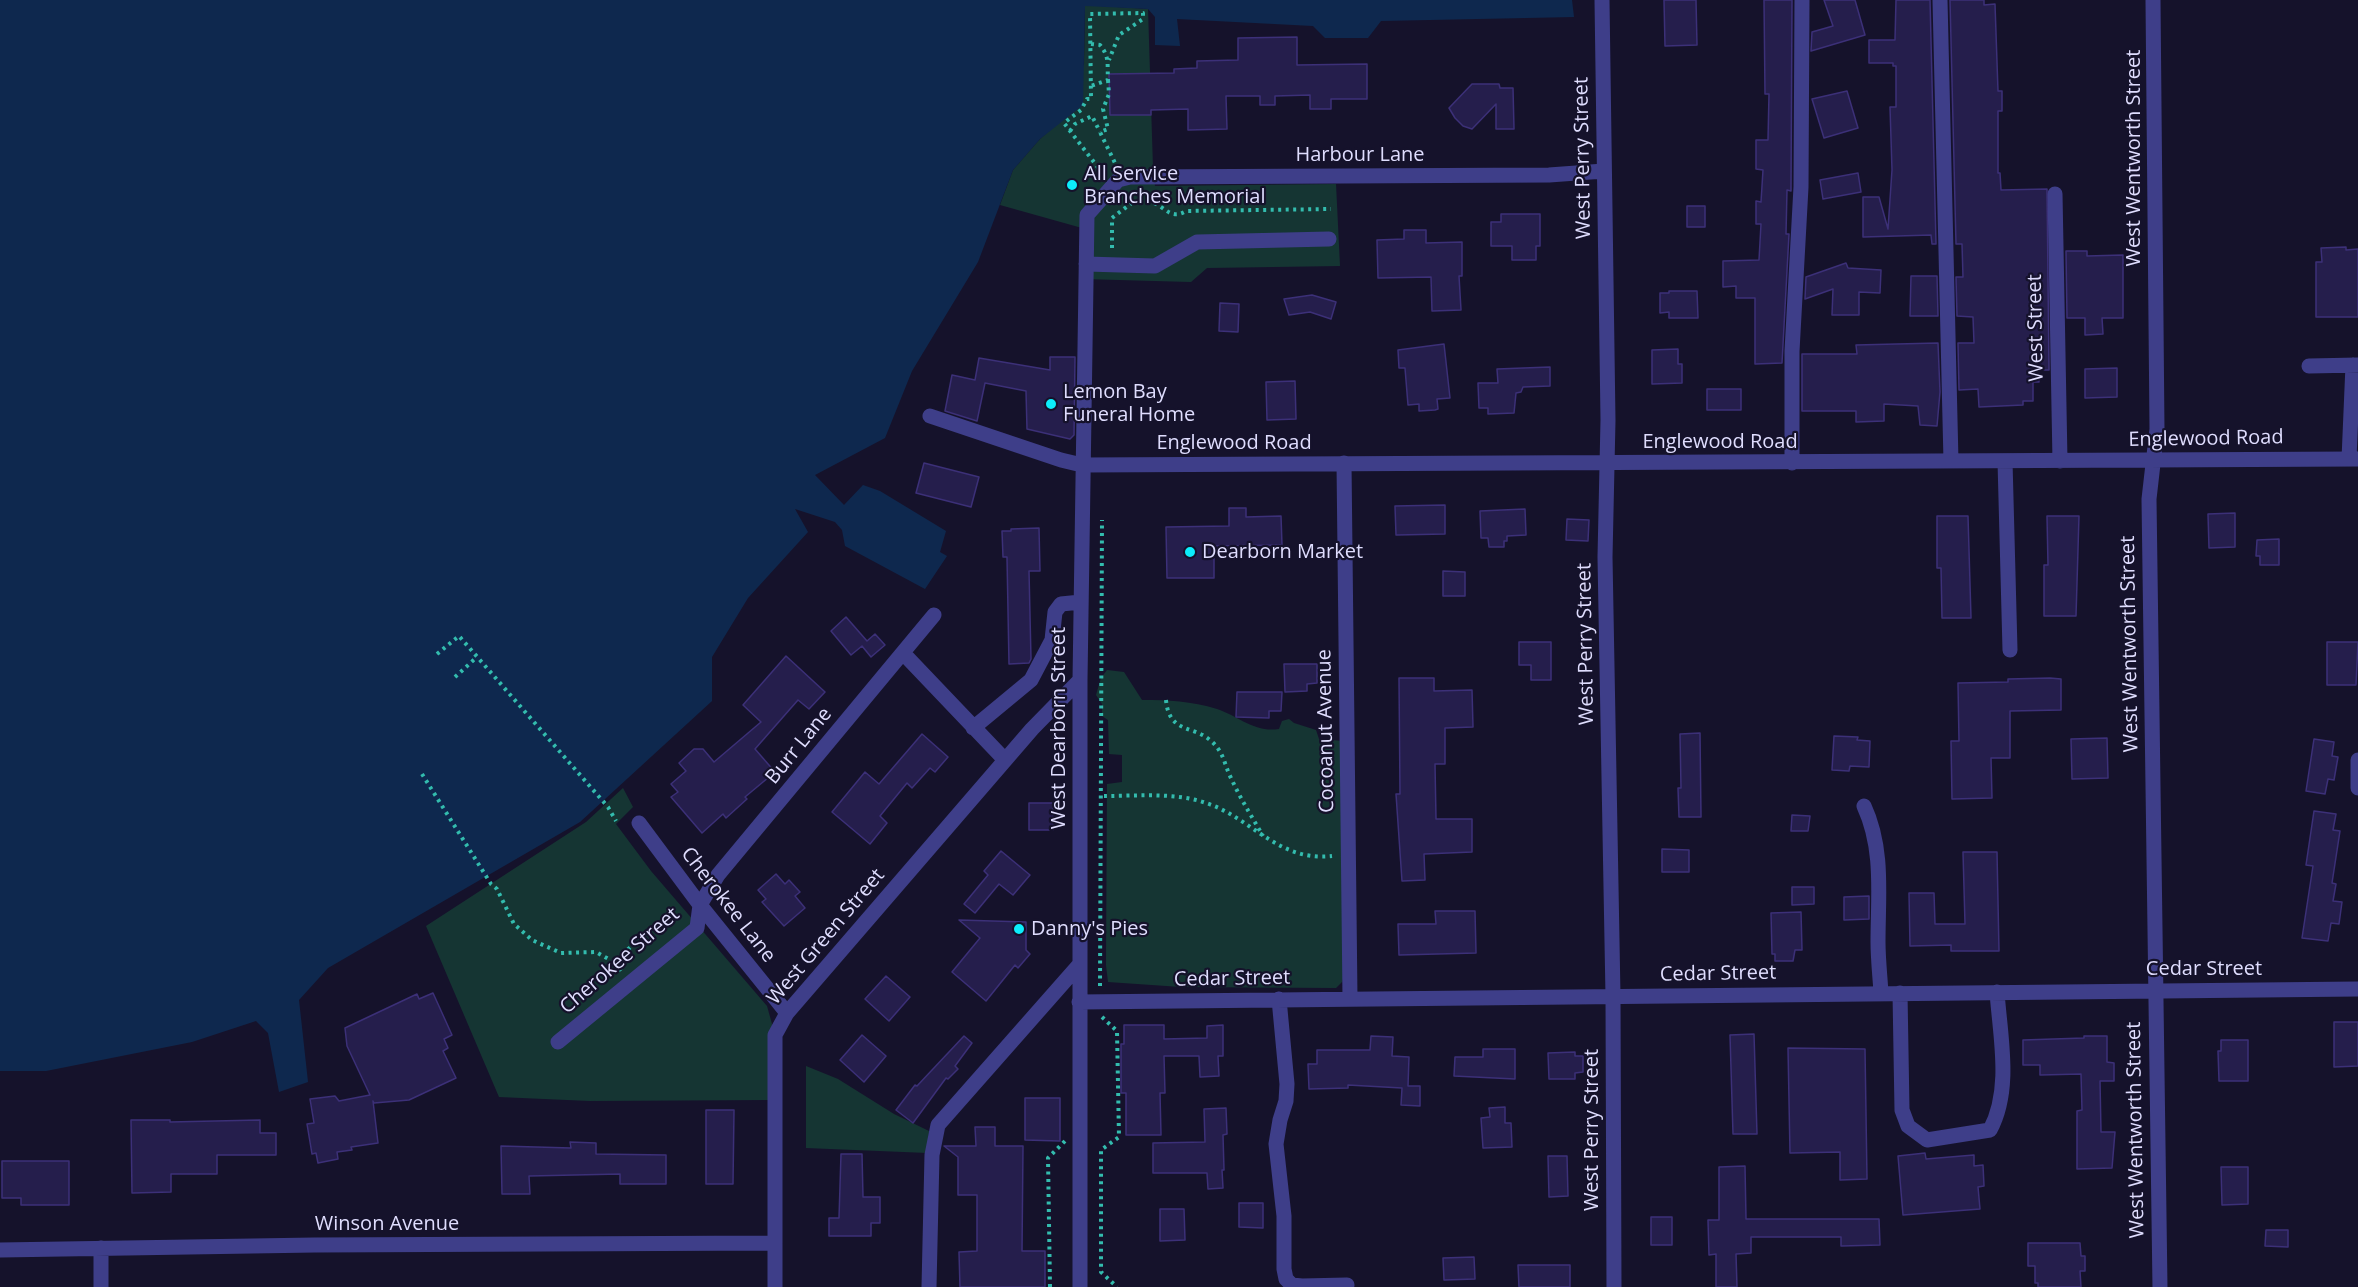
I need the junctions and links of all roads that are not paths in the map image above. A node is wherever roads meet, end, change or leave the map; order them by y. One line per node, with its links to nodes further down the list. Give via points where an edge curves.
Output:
1 (1602, 0): 5 (street, West Perry Street)
2 (1802, 0): 19 (street)
3 (1940, 0): 15 (street)
4 (2153, 0): 14 (street, West Wentworth Street, via 2157,429)
5 (1604, 171): 6 (street, Harbour Lane, via 1537,175); 20 (street, West Perry Street)
6 (1114, 177): 9 (street, West Dearborn Street, via 1087,215)
7 (2055, 194): 17 (street, West Street)
8 (1329, 239): 9 (street, via 1197,242 1155,266)
9 (1086, 264): 21 (street, West Dearborn Street)
10 (2355, 365): 11 (street); 13 (street)
11 (2308, 366)
12 (930, 417): 21 (street, Englewood Road)
13 (2354, 459): 14 (street, Englewood Road)
14 (2153, 460): 17 (street, Englewood Road); 36 (street, West Wentworth Street, via 2149,499)
15 (1951, 461): 16 (street, Englewood Road); 19 (street, Englewood Road)
16 (2005, 461): 17 (street, Englewood Road); 24 (street)
17 (2060, 461)
18 (1344, 463): 20 (street, Englewood Road); 21 (street, Englewood Road); 41 (street, Cocoanut Avenue)
19 (1792, 463): 20 (street, Englewood Road)
20 (1607, 464): 40 (street, West Perry Street)
21 (1082, 465): 22 (street, West Dearborn Street)
22 (1081, 602): 26 (street, West Dearborn Street); 27 (street, via 1061,604 1055,612 1052,640 1031,680)
23 (934, 615): 25 (street, Burr Lane)
24 (2010, 650)
25 (903, 653): 27 (street); 33 (street, Burr Lane, via 718,875)
26 (1080, 680): 28 (street, West Green Street); 34 (street, West Dearborn Street)
27 (973, 728): 28 (street)
28 (1005, 760): 44 (street, West Green Street)
29 (2358, 760): 30 (street)
30 (2358, 788)
31 (1864, 806): 38 (street, via 1876,840)
32 (639, 823): 33 (street, Cherokee Lane)
33 (700, 905): 44 (street, Cherokee Lane); 45 (street, Cherokee Street, via 697,928)
34 (1079, 965): 43 (street, West Dearborn Street); 52 (street, via 938,1125 932,1155)
35 (2358, 988): 36 (street, Cedar Street)
36 (2155, 990): 37 (street, Cedar Street); 55 (street, West Wentworth Street)
37 (1997, 992): 39 (street, Cedar Street); 39 (street, via 2004,1079 1997,1116 1990,1130 1927,1140 1908,1126 1902,1110)
38 (1881, 993): 39 (street, Cedar Street); 40 (street, Cedar Street)
39 (1900, 993)
40 (1612, 996): 41 (street, Cedar Street); 54 (street, West Perry Street)
41 (1350, 998): 42 (street, Cedar Street)
42 (1280, 999): 43 (street, Cedar Street); 49 (street, via 1287,1084 1276,1144 1286,1279 1302,1287)
43 (1079, 1002): 53 (street, West Dearborn Street)
44 (787, 1013): 46 (street, West Green Street, via 775,1035)
45 (558, 1042)
46 (775, 1243): 47 (street, Winson Avenue); 51 (street, West Green Street)
47 (101, 1248): 48 (street, Winson Avenue); 50 (street)
48 (0, 1250)
49 (1347, 1285)
50 (101, 1287)
51 (775, 1287)
52 (929, 1287)
53 (1080, 1287)
54 (1614, 1287)
55 (2160, 1287)

